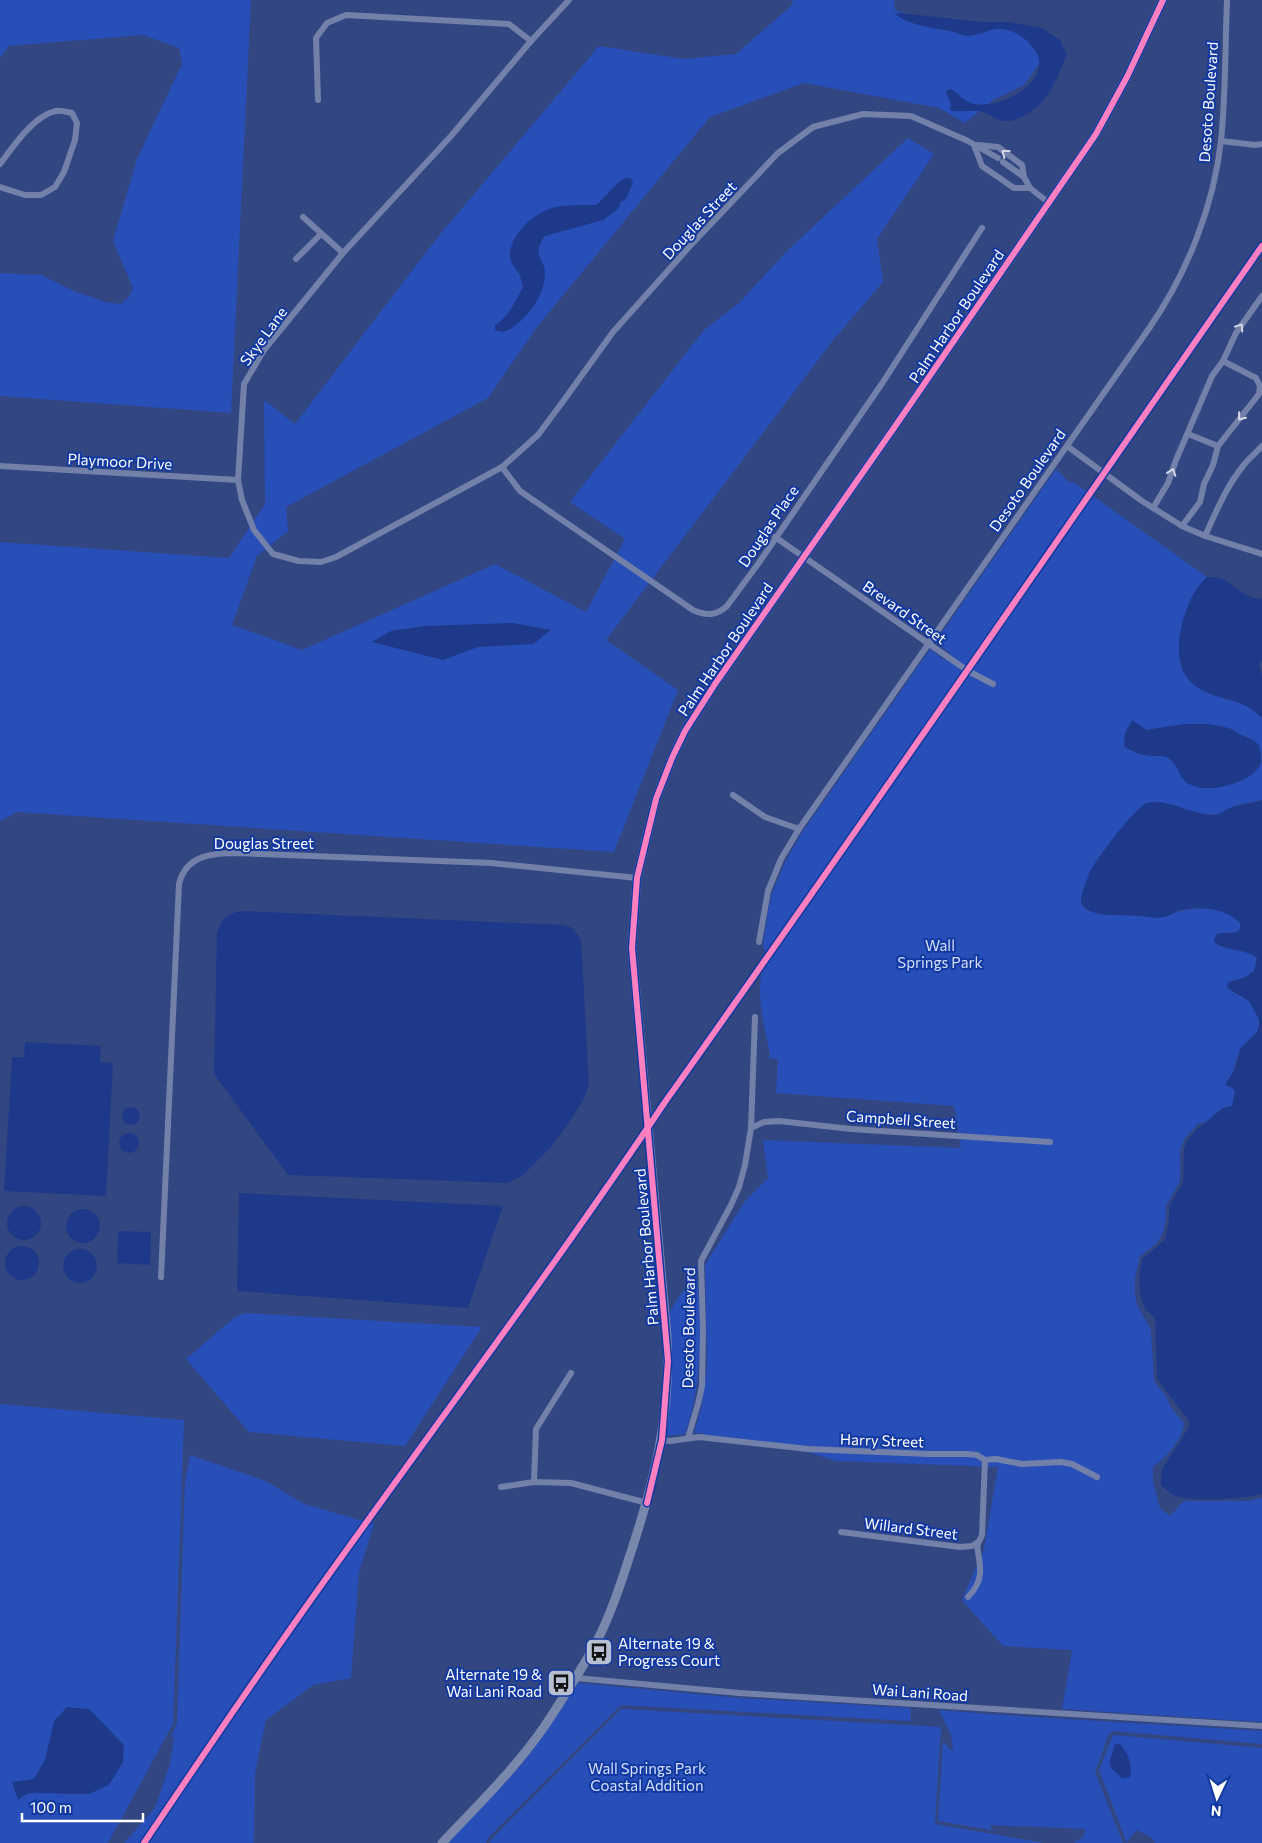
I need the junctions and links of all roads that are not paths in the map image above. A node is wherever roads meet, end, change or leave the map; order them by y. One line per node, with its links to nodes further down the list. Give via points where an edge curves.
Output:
1 (569, 0): 4 (street, Skye Lane)
2 (1163, 0): 13 (main road, Palm Harbor Boulevard, via 1096,134)
3 (1227, 0): 6 (street, Desoto Boulevard)
4 (530, 41): 5 (street, via 509,24 346,15 327,22 316,38); 17 (street, Skye Lane, via 451,136)
5 (318, 100)
6 (1221, 141): 7 (street); 23 (street, Desoto Boulevard, via 1200,226 1176,282 1154,322)
7 (1262, 144)
8 (974, 145): 10 (street, Douglas Street); 10 (street, one-way to 8, via 1022,165 998,147); 12 (street, Douglas Street, via 982,166 1014,188); 27 (street, Douglas Street, via 911,116 863,114 813,127 778,153 690,246 613,332 538,434)
9 (0, 164): 11 (street, via 22,135 45,114 58,110 72,114 77,123 75,140 55,188 41,195)
10 (1024, 177): 12 (street, Douglas Street)
11 (0, 187)
12 (1030, 188): 13 (street, Douglas Street)
13 (1049, 203): 34 (main road, Palm Harbor Boulevard)
14 (303, 217): 16 (street)
15 (982, 228): 32 (street, Douglas Place, via 884,382)
16 (321, 234): 17 (street); 18 (street)
17 (342, 254): 28 (street, Skye Lane, via 264,350 244,384)
18 (296, 259)
19 (1262, 296): 20 (street, one-way to 19, via 1236,333)
20 (1223, 361): 21 (street, via 1256,378); 22 (street, via 1212,376)
21 (1261, 392): 24 (street, one-way to 24)
22 (1188, 434): 24 (street); 29 (street, one-way to 22, via 1168,483)
23 (1066, 446): 29 (street); 35 (street, Desoto Boulevard)
24 (1218, 446): 30 (street, via 1200,502)
25 (1262, 446): 31 (street, via 1230,483)
26 (0, 466): 28 (street, Playmoor Drive)
27 (502, 467): 28 (street, Skye Lane, via 336,557 321,562 299,561 273,554 254,530); 32 (street, Douglas Place, via 520,491 702,614 721,612 727,606)
28 (238, 480)
29 (1153, 508): 30 (street)
30 (1182, 526): 31 (street)
31 (1205, 536): 33 (street)
32 (775, 537): 34 (street, Brevard Street)
33 (1262, 554)
34 (804, 557): 35 (street, Brevard Street); 39 (main road, Palm Harbor Boulevard, via 685,731 656,799)
35 (929, 643): 36 (street, Brevard Street, via 968,671); 38 (street, Desoto Boulevard)
36 (993, 684)
37 (733, 795): 38 (street, via 765,817)
38 (799, 829): 40 (street, Desoto Boulevard, via 781,859 771,885)
39 (637, 878): 44 (street, Douglas Street, via 490,863 238,853 202,857 187,867 179,884); 47 (main road, Palm Harbor Boulevard, via 632,948 634,986 668,1360)
40 (759, 942)
41 (756, 1018): 42 (street, Desoto Boulevard)
42 (751, 1128): 43 (street, Campbell Street, via 764,1122 779,1121); 46 (street, Desoto Boulevard, via 739,1187 701,1261 702,1386)
43 (1050, 1142)
44 (161, 1277)
45 (571, 1374): 50 (street, via 536,1429)
46 (688, 1438): 47 (street, Harry Street); 48 (street, Harry Street, via 808,1449 967,1454)
47 (662, 1440): 52 (main road, Palm Harbor Boulevard)
48 (985, 1460): 49 (street, Harry Street, via 1032,1464 1061,1462); 54 (street, via 982,1535)
49 (1097, 1477)
50 (534, 1482): 51 (street); 52 (street, via 571,1484)
51 (501, 1487)
52 (647, 1503): 56 (main road, Palm Harbor Boulevard, via 618,1593)
53 (841, 1532): 54 (street, Willard Street, via 960,1547)
54 (978, 1542): 55 (street, via 980,1576 978,1586)
55 (968, 1597)
56 (576, 1678): 57 (street, Wai Lani Road, via 739,1693); 58 (main road, Palm Harbor Boulevard, via 518,1760)
57 (1262, 1726)
58 (442, 1843)

